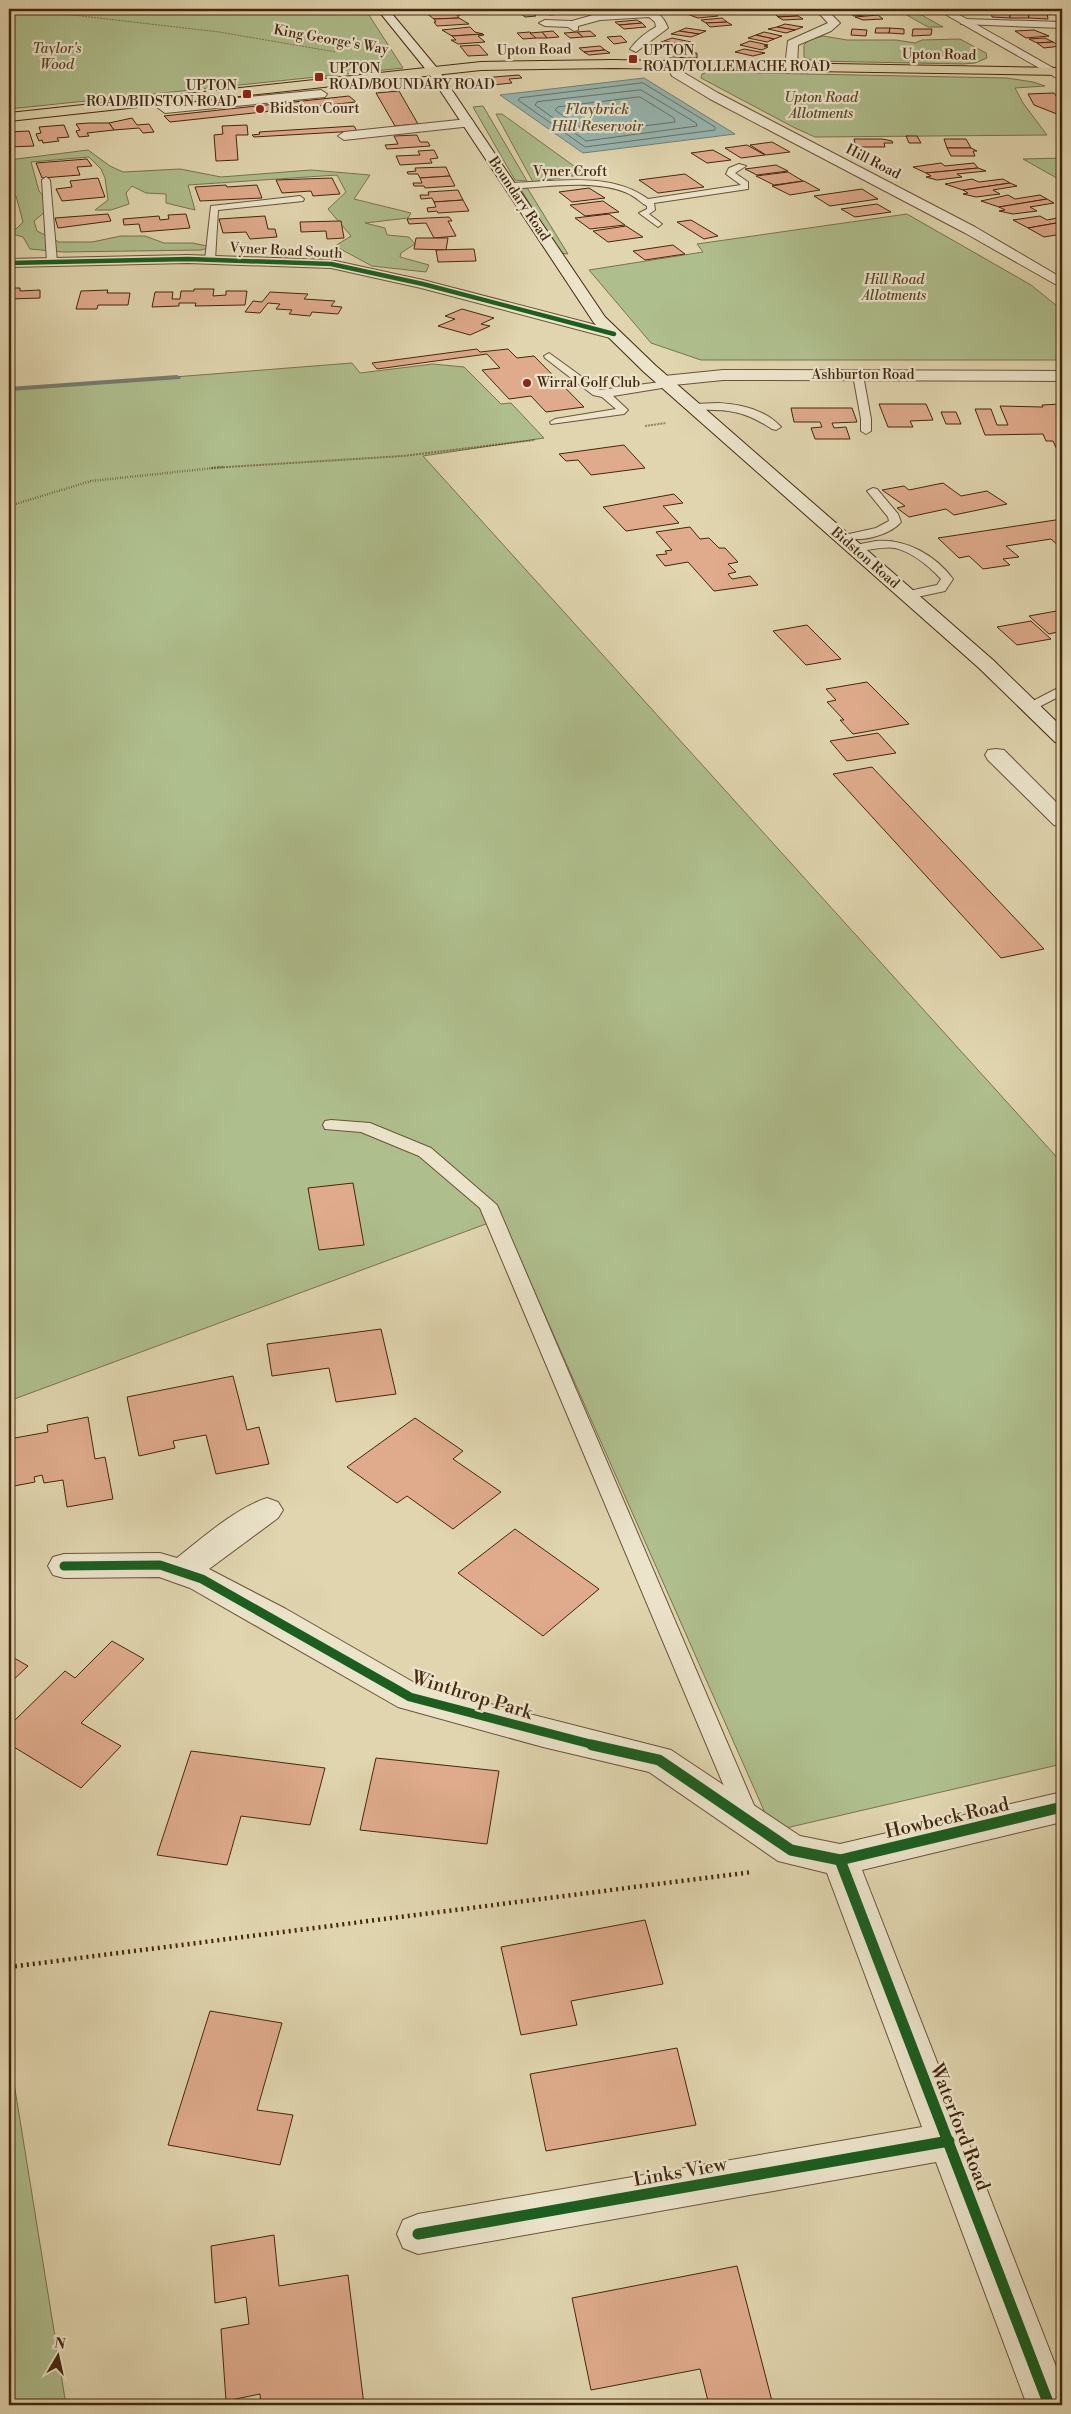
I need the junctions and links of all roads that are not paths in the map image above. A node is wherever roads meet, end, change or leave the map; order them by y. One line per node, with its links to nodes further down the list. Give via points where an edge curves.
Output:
1 (382, 9): 11 (street, Boundary Road)
2 (820, 9): 10 (street, via 834,22 827,29 792,43)
3 (940, 9): 5 (street)
4 (649, 11): 6 (street, via 602,17 574,26); 8 (street, via 660,20 662,28 645,38)
5 (964, 22): 7 (street); 12 (street)
6 (545, 23)
7 (1062, 25)
8 (636, 49)
9 (672, 65): 10 (main road, Upton Road); 11 (main road, Upton Road, via 534,65); 28 (street, Hill Road, via 676,73 714,96 970,230)
10 (791, 68): 12 (main road, Upton Road)
11 (433, 70): 15 (main road, Upton Road); 17 (street, Boundary Road)
12 (1056, 72): 13 (street)
13 (1062, 78)
14 (321, 94): 15 (street, via 165,109)
15 (156, 102): 16 (main road, Upton Road)
16 (9, 117)
17 (468, 122): 18 (street); 21 (street, Boundary Road)
18 (344, 136)
19 (742, 166): 23 (lane, via 730,174 745,187)
20 (46, 180): 26 (lane)
21 (511, 186): 23 (lane, Vyner Croft, via 593,183 624,188); 29 (street, Boundary Road, via 599,320)
22 (300, 199): 25 (lane, via 214,208)
23 (646, 202): 24 (lane, via 652,208 643,214)
24 (658, 224)
25 (210, 260): 26 (street, Vyner Road South); 29 (street, Vyner Road South, via 331,264)
26 (52, 262): 27 (street, Vyner Road South)
27 (9, 263)
28 (1062, 284)
29 (614, 334): 33 (street, Boundary Road)
30 (549, 356): 34 (lane, via 598,393)
31 (858, 375): 32 (street, Ashburton Road); 33 (street, Ashburton Road, via 723,375); 38 (lane)
32 (1062, 376)
33 (666, 383): 34 (lane); 35 (street, Bidston Road)
34 (605, 394): 36 (lane, via 623,410)
35 (699, 412): 37 (lane, via 739,407 748,409); 40 (street, Bidston Road)
36 (555, 422)
37 (776, 427)
38 (866, 431)
39 (873, 491): 40 (lane, via 894,516 895,522 890,527)
40 (848, 543): 41 (street, Bidston Road); 41 (lane, via 899,546 920,557 947,579 940,588)
41 (908, 595): 43 (street, Bidston Road)
42 (1062, 690): 43 (lane)
43 (1030, 706): 44 (street, Bidston Road)
44 (1062, 738)
45 (996, 755): 46 (street)
46 (1062, 820)
47 (331, 1125): 52 (lane, via 364,1127 425,1152 488,1205)
48 (267, 1510): 50 (street, via 214,1546)
49 (64, 1566): 50 (street, Winthrop Park, via 160,1565)
50 (183, 1572): 52 (street, Winthrop Park, via 274,1618 410,1697 659,1760)
51 (1062, 1808): 53 (street, Howbeck Road)
52 (750, 1822): 53 (street, Winthrop Park, via 791,1850)
53 (840, 1860): 54 (street, Waterford Road)
54 (949, 2141): 55 (street, Links View); 56 (street, Waterford Road)
55 (418, 2234)
56 (1050, 2405)

